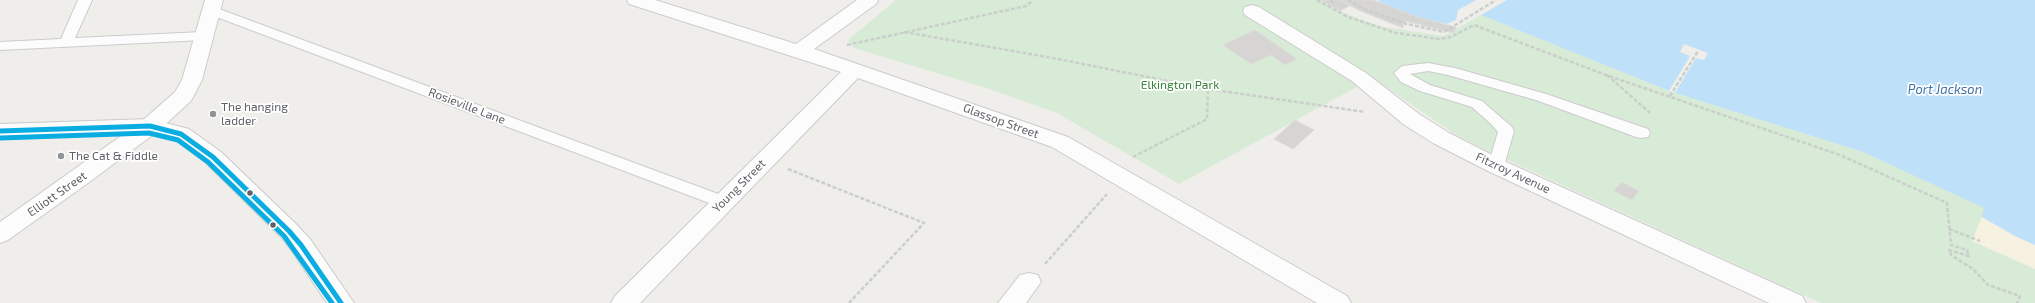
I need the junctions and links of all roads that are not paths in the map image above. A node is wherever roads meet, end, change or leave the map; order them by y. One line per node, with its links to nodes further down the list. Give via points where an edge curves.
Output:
1 (85, 0): 7 (lane)
2 (636, 0): 9 (street, Glassop Street)
3 (870, 0): 9 (street)
4 (213, 5): 6 (street, Elliott Street); 15 (lane, Rosieville Lane)
5 (1252, 10): 14 (street, Fitzroy Avenue, via 1359,77 1425,129)
6 (203, 36): 7 (lane); 11 (street, Elliott Street, via 192,80 184,96)
7 (66, 43): 8 (lane)
8 (0, 46)
9 (804, 53): 10 (street, Glassop Street)
10 (855, 70): 15 (street, Young Street); 21 (street, Glassop Street, via 1060,142)
11 (150, 126): 12 (street); 16 (street, Elliott Street); 18 (street, via 181,134 213,157 302,245)
12 (0, 131)
13 (1642, 133): 14 (lane, via 1541,97 1450,71 1428,67 1401,72 1406,79 1424,88 1477,104 1495,119 1506,132)
14 (1496, 166): 22 (street, Fitzroy Avenue)
15 (723, 202): 19 (street, Young Street)
16 (0, 234)
17 (1029, 282): 20 (street)
18 (341, 303)
19 (624, 303)
20 (1011, 303)
21 (1338, 303)
22 (1793, 303)

